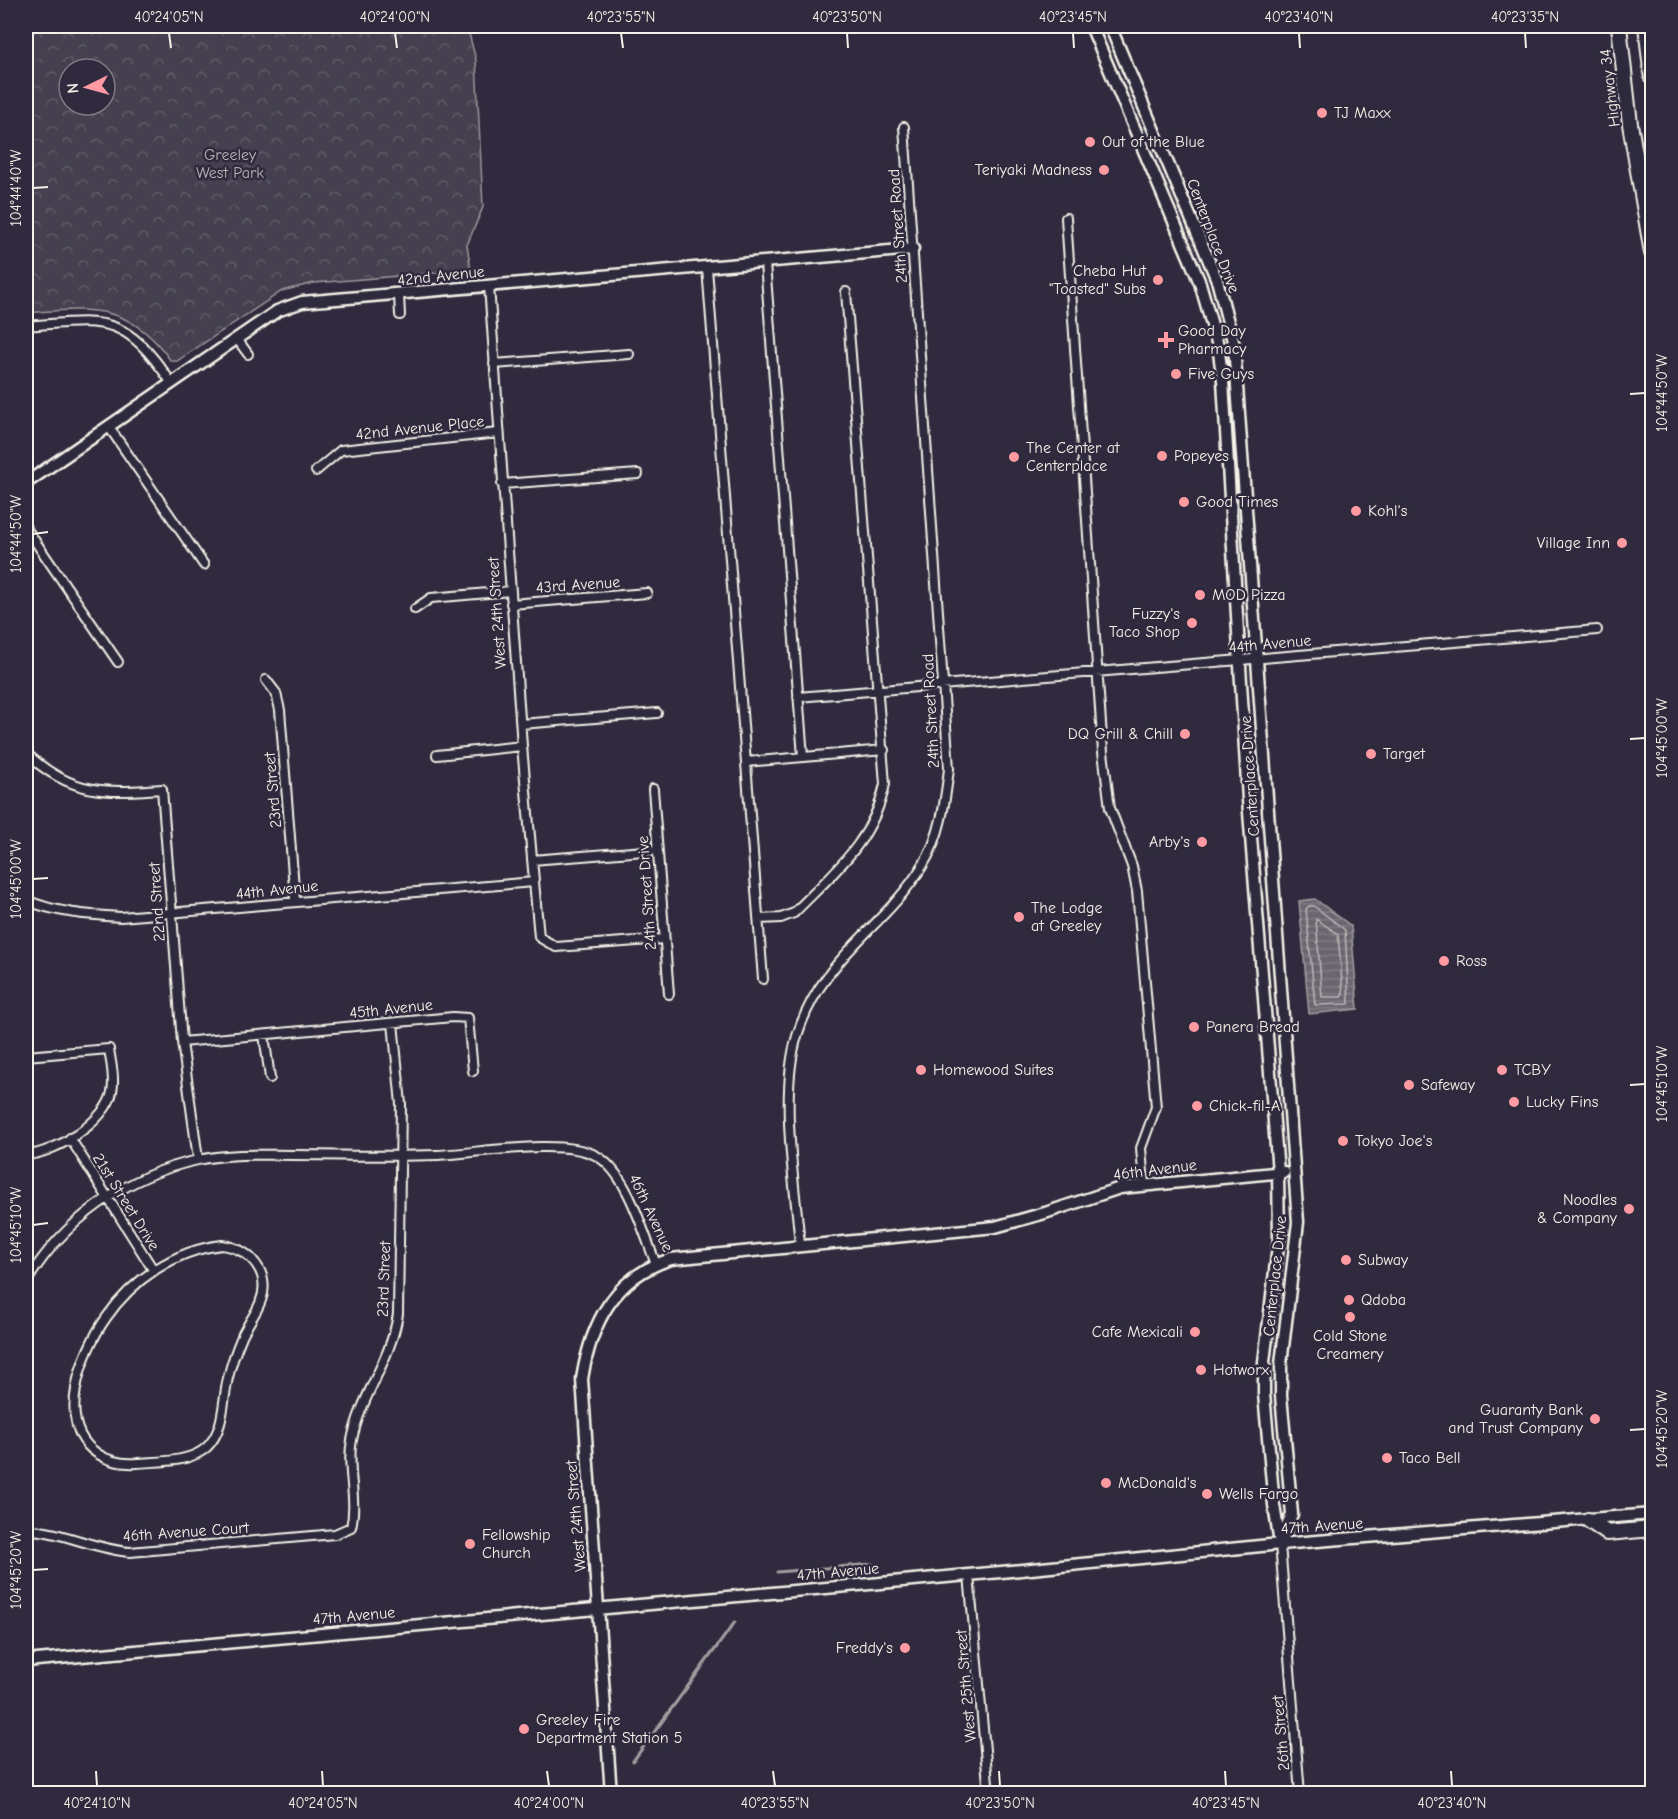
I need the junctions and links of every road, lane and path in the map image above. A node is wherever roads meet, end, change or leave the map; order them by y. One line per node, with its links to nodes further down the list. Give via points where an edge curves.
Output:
1 (1091, 26): 36 (street, Centerplace Drive, via 1200,283 1218,346)
2 (1110, 26): 35 (street, Centerplace Drive, via 1217,280 1234,345)
3 (1619, 26): 9 (highway, Highway 34, via 1630,124)
4 (1646, 26): 5 (highway)
5 (1653, 78)
6 (904, 127): 8 (street, 24th Street Road)
7 (1066, 218): 38 (street)
8 (913, 249): 10 (street, 42nd Avenue); 40 (street, 24th Street Road)
9 (1653, 253)
10 (765, 263): 11 (street, 42nd Avenue); 42 (street)
11 (707, 268): 12 (street, 42nd Avenue); 50 (street)
12 (489, 286): 14 (street, 42nd Avenue); 20 (street, West 24th Street)
13 (846, 292): 41 (street)
14 (399, 295): 15 (street); 17 (street, 42nd Avenue, via 302,302 277,311)
15 (400, 315)
16 (26, 326): 21 (street, via 91,321 114,326 138,340)
17 (237, 339): 18 (street); 21 (street, 42nd Avenue)
18 (248, 354)
19 (628, 354): 20 (street)
20 (494, 364): 23 (street, West 24th Street)
21 (171, 382): 22 (street, 42nd Avenue)
22 (109, 427): 26 (street, 42nd Avenue); 29 (street)
23 (498, 433): 24 (street, 42nd Avenue Place, via 341,450); 27 (street, West 24th Street)
24 (316, 471)
25 (638, 474): 27 (street)
26 (26, 483)
27 (502, 484): 30 (street, West 24th Street)
28 (26, 528): 37 (street)
29 (204, 565)
30 (511, 591): 32 (street, West 24th Street); 33 (street, via 431,598)
31 (647, 593): 32 (street, 43rd Avenue)
32 (511, 604): 44 (street, West 24th Street)
33 (415, 609)
34 (1597, 630): 35 (street, 44th Avenue)
35 (1257, 658): 36 (street, 44th Avenue); 72 (street, Centerplace Drive)
36 (1240, 660): 38 (street, 44th Avenue); 73 (street, Centerplace Drive)
37 (118, 662)
38 (1098, 672): 40 (street, 44th Avenue); 74 (street, via 1110,808 1132,866 1138,904 1156,1107 1141,1148)
39 (266, 680): 56 (street, 23rd Street, via 276,693 280,710)
40 (944, 685): 41 (street, 44th Avenue); 76 (street, 24th Street Road, via 949,769 937,834 924,864 906,889 838,960 818,987 796,1037 789,1097)
41 (879, 690): 42 (street, 44th Avenue); 46 (street)
42 (798, 697): 49 (street)
43 (657, 713): 44 (street)
44 (521, 724): 45 (street, West 24th Street)
45 (522, 746): 48 (street); 53 (street, West 24th Street)
46 (884, 750): 49 (street); 58 (street, via 886,775 880,809 859,846 794,913)
47 (26, 753): 57 (street, 22nd Street, via 39,766 78,787 111,793 162,789)
48 (437, 755)
49 (803, 757): 50 (street)
50 (746, 762): 58 (street)
51 (653, 789): 52 (street, 24th Street Drive)
52 (657, 850): 53 (street); 59 (street, 24th Street Drive)
53 (532, 860): 54 (street, West 24th Street)
54 (534, 882): 56 (street, 44th Avenue); 59 (street, West 24th Street, via 539,937 556,947)
55 (26, 900): 57 (street, 44th Avenue, via 85,915)
56 (295, 900): 57 (street, 44th Avenue)
57 (171, 913): 64 (street, 22nd Street)
58 (759, 919): 60 (street)
59 (664, 939): 61 (street, 24th Street Drive)
60 (763, 979)
61 (669, 994)
62 (393, 1023): 63 (street, 45th Avenue); 66 (street, 45th Avenue, via 468,1018); 70 (street, 23rd Street, via 401,1104)
63 (264, 1035): 64 (street, 45th Avenue); 67 (street)
64 (182, 1042): 71 (street, 22nd Street)
65 (26, 1056): 68 (street, via 109,1049 113,1089 108,1105)
66 (473, 1071)
67 (270, 1077)
68 (70, 1138): 69 (street); 75 (street, 21st Street Drive)
69 (26, 1155)
70 (401, 1156): 71 (street, 46th Avenue, via 248,1154); 77 (street, 46th Avenue, via 578,1148 602,1159 618,1176); 82 (street, 23rd Street, via 398,1314 394,1338 352,1440)
71 (198, 1160): 75 (street, 46th Avenue, via 147,1176)
72 (1295, 1171): 73 (street, 46th Avenue); 85 (street, Centerplace Drive, via 1298,1222 1281,1364 1292,1514)
73 (1278, 1172): 74 (street, 46th Avenue); 85 (street, Centerplace Drive, via 1279,1238 1264,1383)
74 (1144, 1184): 76 (street, 46th Avenue, via 1107,1191 995,1227)
75 (108, 1197): 78 (street, 21st Street Drive); 79 (street, 46th Avenue, via 68,1229)
76 (800, 1245): 77 (street, 46th Avenue)
77 (656, 1264): 88 (street, West 24th Street, via 618,1293 601,1314 587,1346 582,1378 583,1413)
78 (154, 1271): 78 (street, via 134,1286 105,1319 85,1357 79,1379 75,1411 78,1430 93,1451 117,1463 182,1458 207,1447 219,1430 235,1353 263,1291 256,1264 232,1246 212,1246 193,1252)
79 (26, 1283)
80 (1653, 1514): 81 (street, 47th Avenue)
81 (1588, 1520): 83 (highway, via 1607,1533); 85 (street, 47th Avenue)
82 (351, 1527): 84 (street, 46th Avenue Court, via 335,1534 130,1552 104,1550 54,1533)
83 (1653, 1529)
84 (26, 1530)
85 (1280, 1544): 86 (street, Centerplace Drive); 87 (street, 47th Avenue)
86 (1281, 1564): 92 (street, 26th Street)
87 (969, 1575): 88 (street, 47th Avenue); 91 (street, West 25th Street)
88 (597, 1609): 89 (street, 47th Avenue); 90 (street, West 24th Street)
89 (26, 1661)
90 (611, 1794)
91 (989, 1794)
92 (1300, 1794)

